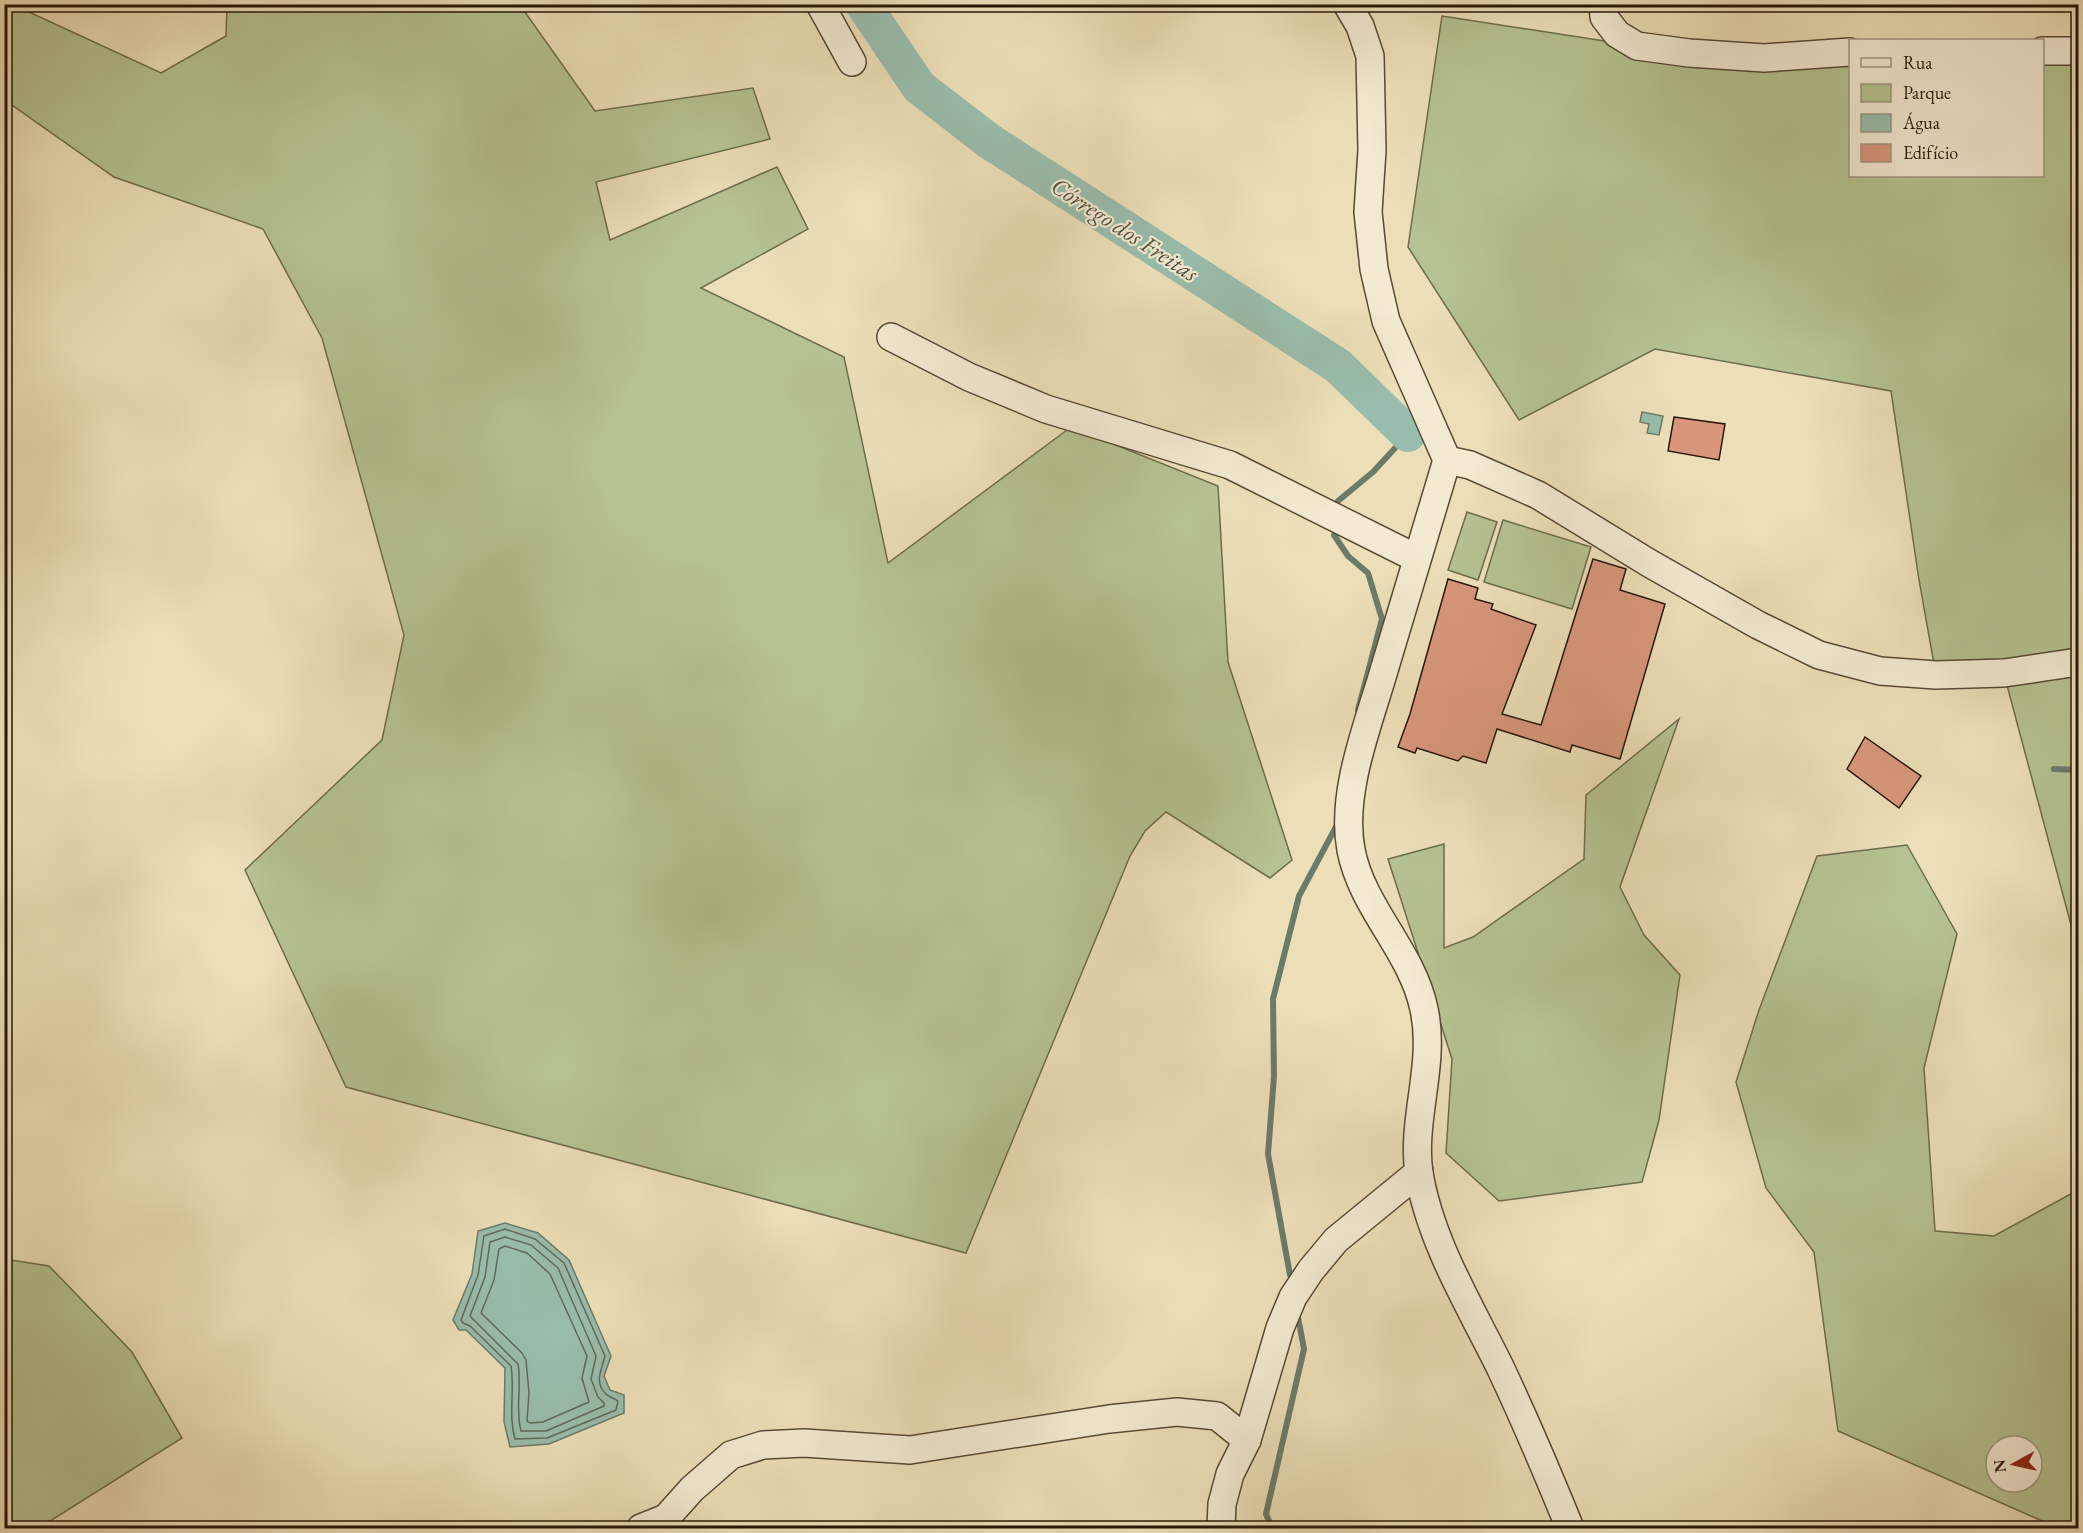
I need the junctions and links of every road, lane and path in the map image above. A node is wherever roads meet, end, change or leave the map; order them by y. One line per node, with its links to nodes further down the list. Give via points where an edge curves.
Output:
1 (820, 4): 7 (street)
2 (1347, 4): 9 (street, via 1370,56 1372,150 1368,212 1374,269 1386,321)
3 (1603, 4): 6 (street, via 1604,17 1617,34 1637,46 1764,58)
4 (2044, 51): 5 (street)
5 (2079, 51)
6 (1849, 52)
7 (852, 62)
8 (891, 337): 10 (street, via 969,377 1046,409 1230,465)
9 (1447, 460): 10 (street); 11 (street, via 1470,465 1538,495 1649,563 1819,655 1880,671 1936,675 2004,673)
10 (1416, 558): 12 (street, via 1355,770 1350,847 1357,876 1413,976 1424,1008 1428,1043)
11 (2079, 662)
12 (1419, 1172): 13 (street, via 1336,1240 1293,1297); 16 (street, via 1432,1228 1522,1412)
13 (1247, 1440): 14 (street, via 1217,1416 1177,1412 910,1450 804,1443 763,1445 731,1455 666,1518); 15 (street, via 1230,1474)
14 (641, 1528)
15 (1221, 1528)
16 (1570, 1528)

